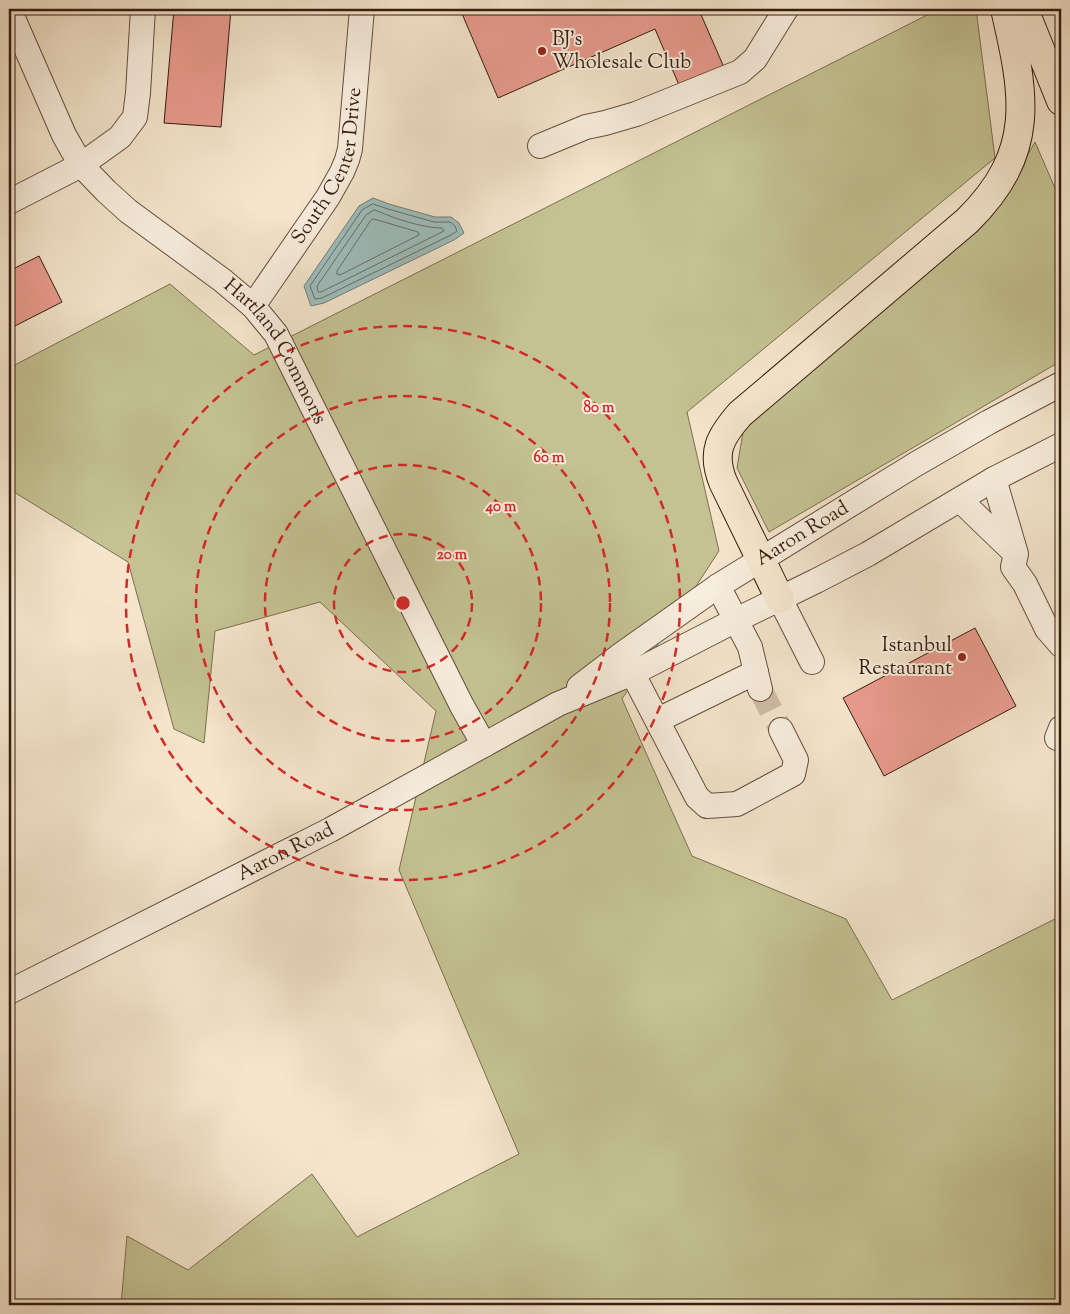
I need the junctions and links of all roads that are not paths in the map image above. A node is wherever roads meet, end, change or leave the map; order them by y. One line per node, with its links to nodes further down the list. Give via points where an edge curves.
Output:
1 (9, 9): 9 (street, Hartland Commons, via 64,135)
2 (143, 9): 9 (street, via 135,117 120,136)
3 (362, 9): 11 (street, South Center Drive, via 347,160 332,191)
4 (786, 9): 8 (street, via 754,59 740,72 636,114 586,127)
5 (1005, 9): 17 (highway, via 1018,70 1021,106 1012,157 998,185 967,221 740,414 720,441 718,471)
6 (1024, 9): 7 (highway)
7 (1061, 100)
8 (540, 146)
9 (81, 165): 10 (street); 11 (street, Hartland Commons, via 128,211)
10 (9, 202)
11 (253, 306): 26 (street, Hartland Commons, via 276,334)
12 (1061, 384): 17 (street, Aaron Road, via 916,464)
13 (1061, 445): 14 (street, Aaron Road)
14 (994, 479): 15 (street, Aaron Road); 16 (street)
15 (960, 500): 16 (street); 19 (street, Aaron Road, via 868,554)
16 (1016, 554): 21 (street, via 1013,567 1047,629)
17 (761, 560): 18 (street, Aaron Road); 19 (highway)
18 (718, 586): 20 (street); 23 (street, Aaron Road)
19 (780, 599): 20 (street, Aaron Road); 22 (street)
20 (736, 620): 23 (street, Aaron Road); 24 (street, via 750,647 758,680)
21 (1061, 646)
22 (812, 662)
23 (628, 663): 24 (street); 26 (street, Aaron Road)
24 (658, 720): 25 (street, via 697,797 707,806 737,804 793,774 796,760)
25 (781, 730)
26 (484, 745): 27 (street, Aaron Road, via 330,830)
27 (9, 992)

